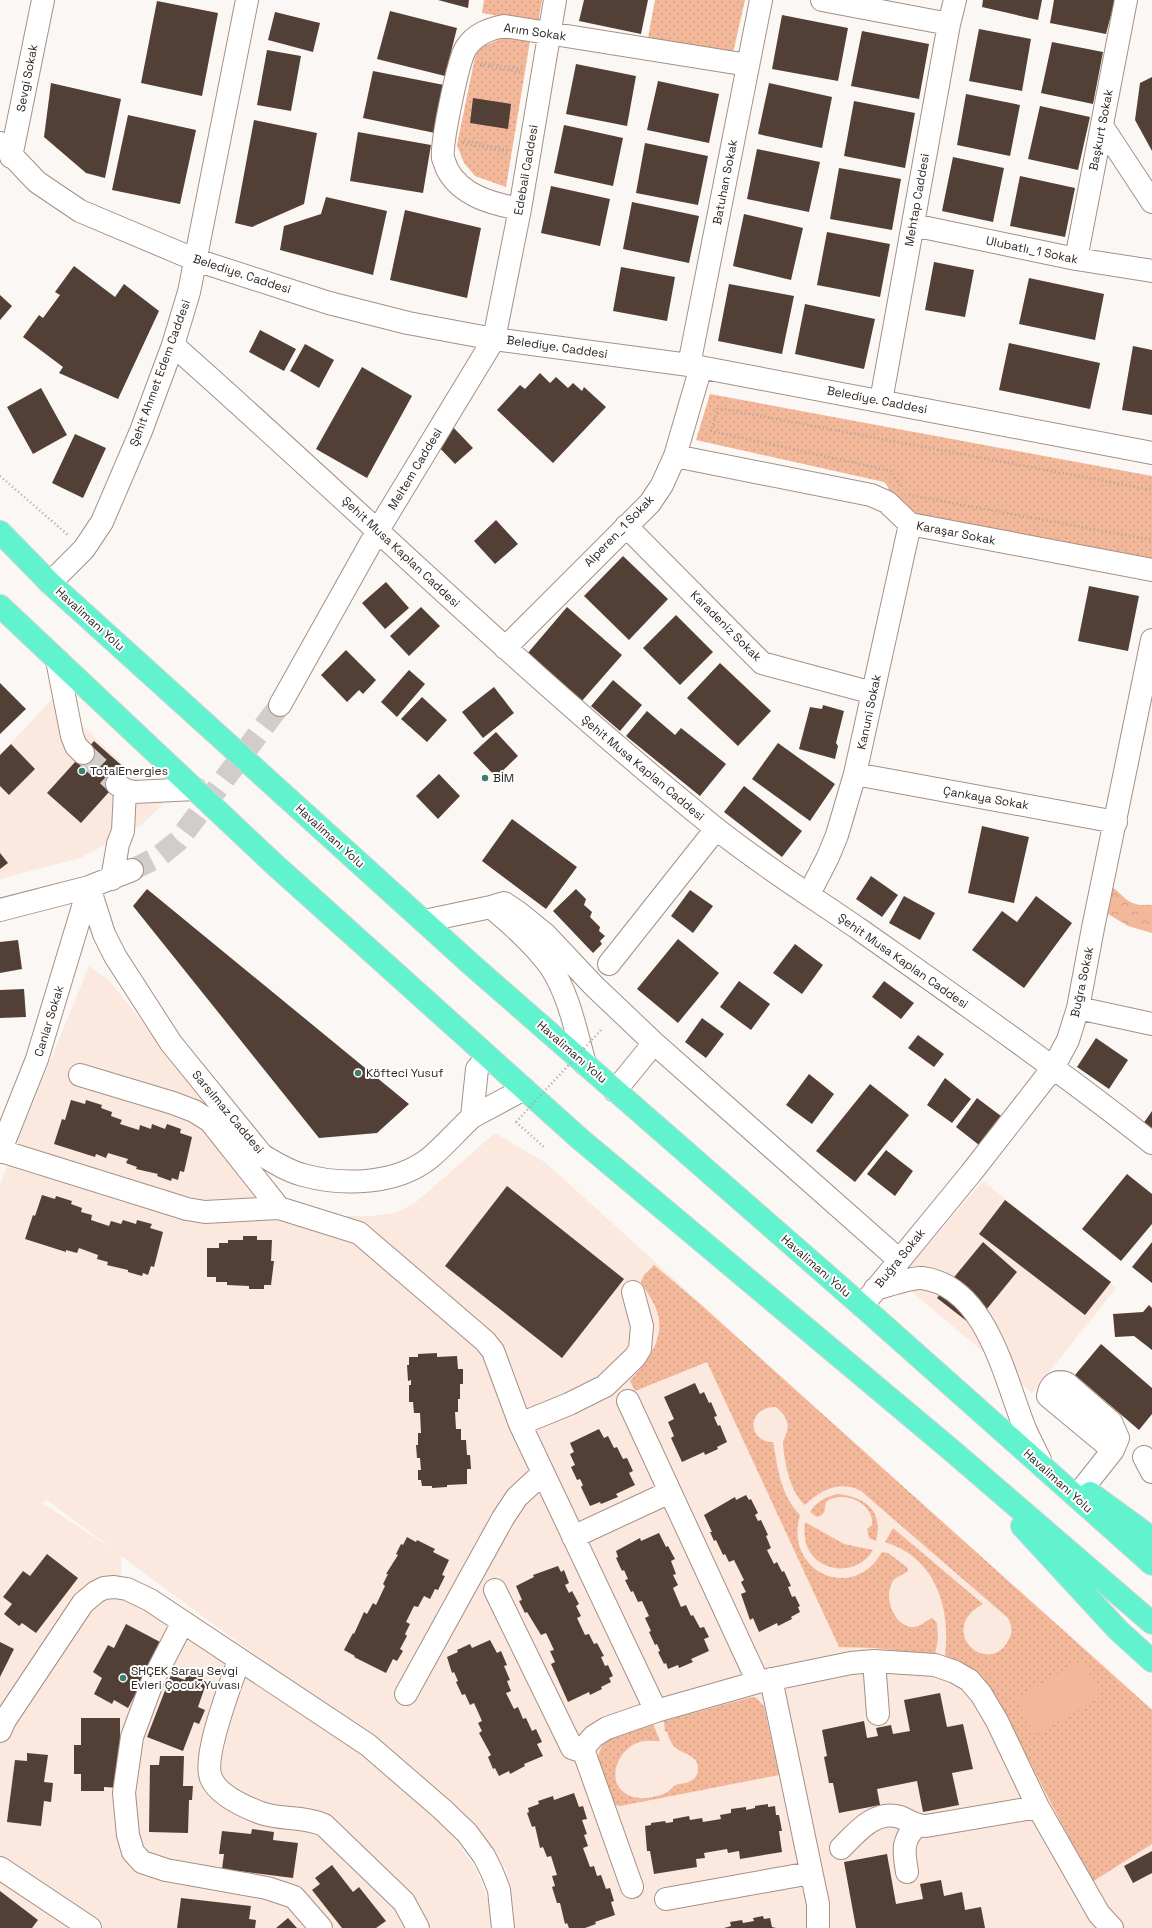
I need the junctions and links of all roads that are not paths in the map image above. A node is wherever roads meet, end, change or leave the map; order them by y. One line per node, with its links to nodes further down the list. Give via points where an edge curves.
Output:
1 (43, 0): 12 (street, Sevgi Sokak)
2 (247, 0): 17 (street, Şehit Ahmet Edem Caddesi)
3 (555, 0): 9 (street, Edebali Caddesi)
4 (761, 0): 10 (street, Batuhan Sokak)
5 (822, 0): 8 (street)
6 (955, 0): 8 (street, Mehtap Caddesi)
7 (1126, 0): 11 (street, Başkurt Sokak)
8 (949, 24): 15 (street, Mehtap Caddesi)
9 (549, 33): 10 (street, Arım Sokak); 14 (street, Edebali Caddesi); 14 (street, Arım Sokak, via 504,26 489,29 478,35 466,47 459,65 444,143 445,164 457,182 492,204)
10 (748, 65): 21 (street, Batuhan Sokak)
11 (1102, 126): 13 (street); 16 (street, Başkurt Sokak)
12 (6, 150): 17 (street, Belediye. Caddesi, via 37,182 80,211)
13 (1152, 202)
14 (520, 210): 19 (street, Edebali Caddesi)
15 (913, 225): 16 (street, Ulubatlı_1 Sokak); 22 (street, Mehtap Caddesi)
16 (1076, 259): 18 (street, Ulubatlı_1 Sokak)
17 (196, 260): 19 (street, Belediye. Caddesi, via 329,303 408,323); 20 (street, Şehit Ahmet Edem Caddesi, via 190,292)
18 (1152, 271)
19 (494, 339): 21 (street, Belediye. Caddesi); 27 (street, Meltem Caddesi)
20 (173, 345): 27 (street, Şehit Musa Kaplan Caddesi); 30 (street, Şehit Ahmet Edem Caddesi, via 141,431 102,522 84,549)
21 (695, 366): 22 (street, Belediye. Caddesi); 24 (street, Alperen_1 Sokak)
22 (881, 401): 23 (street, Belediye. Caddesi)
23 (1152, 453)
24 (675, 456): 25 (street, Karaşar Sokak, via 871,495 887,502); 26 (street, Alperen_1 Sokak, via 650,503)
25 (910, 524): 29 (street, Karaşar Sokak); 35 (street, Kanuni Sokak)
26 (626, 526): 33 (street, Alperen_1 Sokak); 35 (street, Karadeniz Sokak, via 762,663)
27 (378, 530): 33 (street, Şehit Musa Kaplan Caddesi); 36 (street, Meltem Caddesi)
28 (0, 532): 30 (highway, Havalimanı Yolu)
29 (1152, 570)
30 (50, 583): 48 (highway, Havalimanı Yolu)
31 (0, 606): 34 (highway)
32 (1152, 640): 40 (street, Buğra Sokak)
33 (504, 648): 41 (street, Şehit Musa Kaplan Caddesi)
34 (57, 660): 37 (street, via 72,736 76,746); 39 (highway)
35 (873, 693): 38 (street, Kanuni Sokak)
36 (280, 705)
37 (83, 753)
38 (855, 774): 40 (street, Çankaya Sokak); 45 (street, Kanuni Sokak, via 834,842)
39 (195, 789): 43 (street, via 134,792 121,787 123,831); 53 (highway)
40 (1116, 822): 50 (street, Buğra Sokak)
41 (716, 829): 45 (street, Şehit Musa Kaplan Caddesi); 49 (street)
42 (132, 870): 43 (street)
43 (112, 879): 44 (street)
44 (89, 887): 47 (street); 59 (street, Sarsılmaz Caddesi, via 104,934 115,956 171,1043 262,1155 281,1167 303,1175 354,1182 394,1177 430,1158); 60 (street, Canlar Sokak, via 44,1037)
45 (809, 894): 55 (street, Şehit Musa Kaplan Caddesi)
46 (491, 907): 48 (street); 52 (street, via 504,903 535,926); 54 (street, via 539,953 554,973 561,987)
47 (0, 910)
48 (424, 921): 54 (highway, Havalimanı Yolu)
49 (609, 964)
50 (1078, 1008): 51 (street); 55 (street, Buğra Sokak, via 1068,1040)
51 (1152, 1024)
52 (654, 1043): 58 (street); 64 (street)
53 (487, 1057): 57 (highway); 59 (street, via 477,1069)
54 (585, 1064): 58 (highway, Havalimanı Yolu)
55 (1053, 1068): 61 (street, Şehit Musa Kaplan Caddesi); 64 (street, Buğra Sokak, via 971,1173)
56 (80, 1075): 63 (street, via 173,1103 210,1121)
57 (524, 1089): 59 (street, Sarsılmaz Caddesi); 71 (highway)
58 (615, 1091): 67 (highway, Havalimanı Yolu)
59 (472, 1117)
60 (6, 1124): 62 (street, Canlar Sokak)
61 (1152, 1143)
62 (0, 1151): 63 (street, via 187,1209 205,1212)
63 (279, 1208): 69 (street, via 359,1233 485,1341 492,1351)
64 (898, 1259): 65 (street, Buğra Sokak)
65 (875, 1289): 67 (street, Buğra Sokak); 73 (street, via 920,1278 940,1281 964,1300 976,1314 992,1342)
66 (633, 1292): 69 (street, via 642,1326 640,1349 635,1357 605,1386)
67 (862, 1306): 70 (highway, Havalimanı Yolu)
68 (628, 1400): 76 (street)
69 (520, 1424): 74 (street)
70 (1007, 1435): 73 (highway); 79 (highway, Havalimanı Yolu)
71 (950, 1449): 82 (highway); 85 (highway, via 1118,1630)
72 (1113, 1450): 75 (street)
73 (1040, 1460): 75 (highway)
74 (543, 1473): 77 (street); 87 (street, via 517,1497 503,1518)
75 (1083, 1488): 78 (highway)
76 (670, 1492): 77 (street); 86 (street)
77 (574, 1537): 88 (street)
78 (1152, 1538)
79 (1152, 1564)
80 (495, 1590): 91 (street, via 572,1748)
81 (183, 1622): 83 (street); 90 (street, via 150,1600 127,1589 114,1587 96,1592 79,1608); 101 (street, via 153,1680 132,1738 124,1793 128,1834 133,1852 142,1862 166,1870 267,1888 294,1897)
82 (1152, 1623)
83 (239, 1660): 102 (street, via 212,1744 211,1778 218,1788 233,1799 261,1813 313,1820 324,1825 404,1902); 103 (street, via 368,1745 467,1833 484,1856 499,1890)
84 (874, 1661): 86 (street); 89 (street); 92 (street, via 935,1665 969,1680 981,1694 997,1721)
85 (1152, 1661)
86 (764, 1680): 88 (street); 97 (street)
87 (406, 1694)
88 (656, 1711): 91 (street, via 607,1728 586,1744)
89 (878, 1714)
90 (0, 1731)
91 (584, 1752): 98 (street)
92 (1038, 1807): 93 (street); 105 (street, via 1099,1914)
93 (916, 1826): 94 (street, via 889,1815 876,1818); 96 (street, via 905,1841)
94 (841, 1848)
95 (0, 1868): 100 (street)
96 (907, 1872)
97 (811, 1873): 99 (street); 104 (street, via 818,1904)
98 (632, 1887)
99 (666, 1899)
100 (90, 1928)
101 (321, 1928)
102 (418, 1928)
103 (503, 1928)
104 (818, 1928)
105 (1112, 1928)

